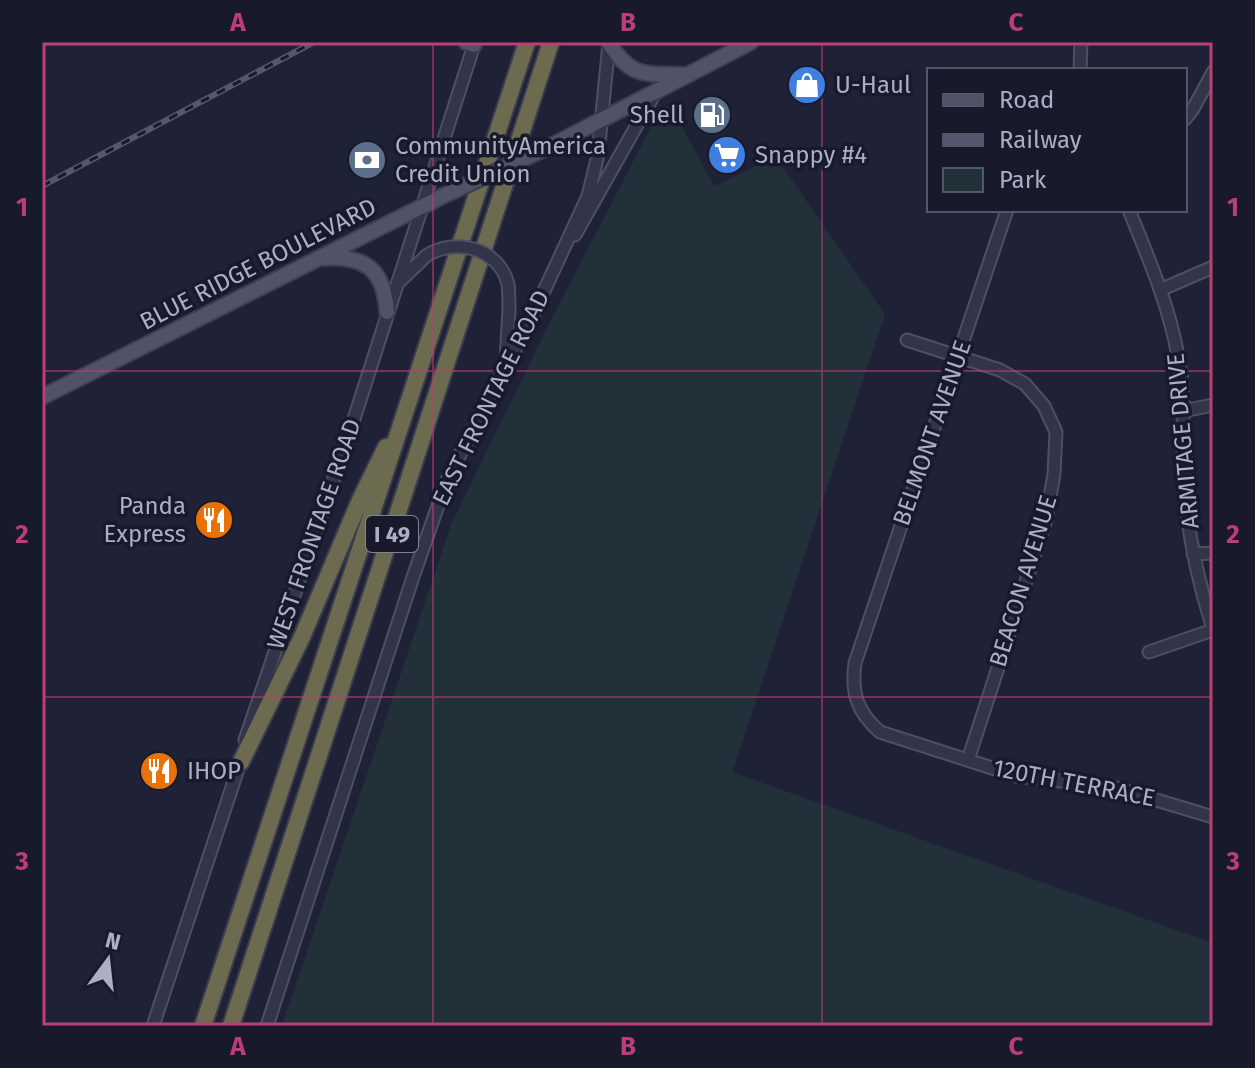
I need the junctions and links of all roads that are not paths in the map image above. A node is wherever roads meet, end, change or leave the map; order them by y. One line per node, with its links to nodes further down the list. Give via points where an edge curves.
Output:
1 (527, 42): 25 (highway, I 49)
2 (551, 42): 39 (highway, I 49)
3 (751, 42): 9 (main road, BLUE RIDGE BOULEVARD)
4 (1081, 42): 7 (street)
5 (472, 43): 13 (street, WEST FRONTAGE ROAD)
6 (609, 43): 9 (main road, via 627,67); 12 (street, EAST FRONTAGE ROAD)
7 (1080, 68)
8 (1213, 72): 11 (street)
9 (687, 75): 10 (main road, BLUE RIDGE BOULEVARD)
10 (656, 91): 12 (main road, BLUE RIDGE BOULEVARD); 16 (street, via 579,231)
11 (1187, 116)
12 (601, 121): 13 (main road, BLUE RIDGE BOULEVARD, bridge); 16 (street, EAST FRONTAGE ROAD, via 588,196)
13 (421, 207): 17 (main road, BLUE RIDGE BOULEVARD); 19 (street, WEST FRONTAGE ROAD)
14 (1006, 212): 23 (street, BELMONT AVENUE)
15 (1130, 212): 20 (street, ARMITAGE DRIVE)
16 (561, 250): 24 (street, EAST FRONTAGE ROAD)
17 (318, 258): 21 (main road, via 370,266 384,291); 26 (main road, BLUE RIDGE BOULEVARD)
18 (1213, 267): 20 (street)
19 (395, 288): 21 (street, WEST FRONTAGE ROAD); 24 (street, bridge, via 438,248 480,251 492,259 507,284)
20 (1160, 290): 28 (street, ARMITAGE DRIVE, via 1179,357)
21 (387, 312): 35 (street, WEST FRONTAGE ROAD)
22 (907, 340): 23 (street, BEACON AVENUE)
23 (958, 357): 33 (street, BELMONT AVENUE); 34 (street, BEACON AVENUE, via 1025,384 1044,406 1056,432 1046,520)
24 (506, 365): 40 (street, EAST FRONTAGE ROAD, via 442,494)
25 (412, 395): 35 (highway); 38 (highway, I 49)
26 (42, 397)
27 (1213, 405): 28 (street)
28 (1183, 411): 30 (street, ARMITAGE DRIVE, via 1184,483)
29 (1213, 553): 30 (street)
30 (1193, 554): 31 (street, ARMITAGE DRIVE)
31 (1213, 630): 32 (street, ARMITAGE DRIVE)
32 (1149, 652)
33 (858, 656): 34 (street, 120TH TERRACE, via 852,684 867,721 880,732)
34 (968, 760): 36 (street, 120TH TERRACE, via 1017,776 1132,791)
35 (241, 762): 37 (street, WEST FRONTAGE ROAD)
36 (1213, 817)
37 (153, 1026)
38 (203, 1026)
39 (231, 1026)
40 (267, 1026)

